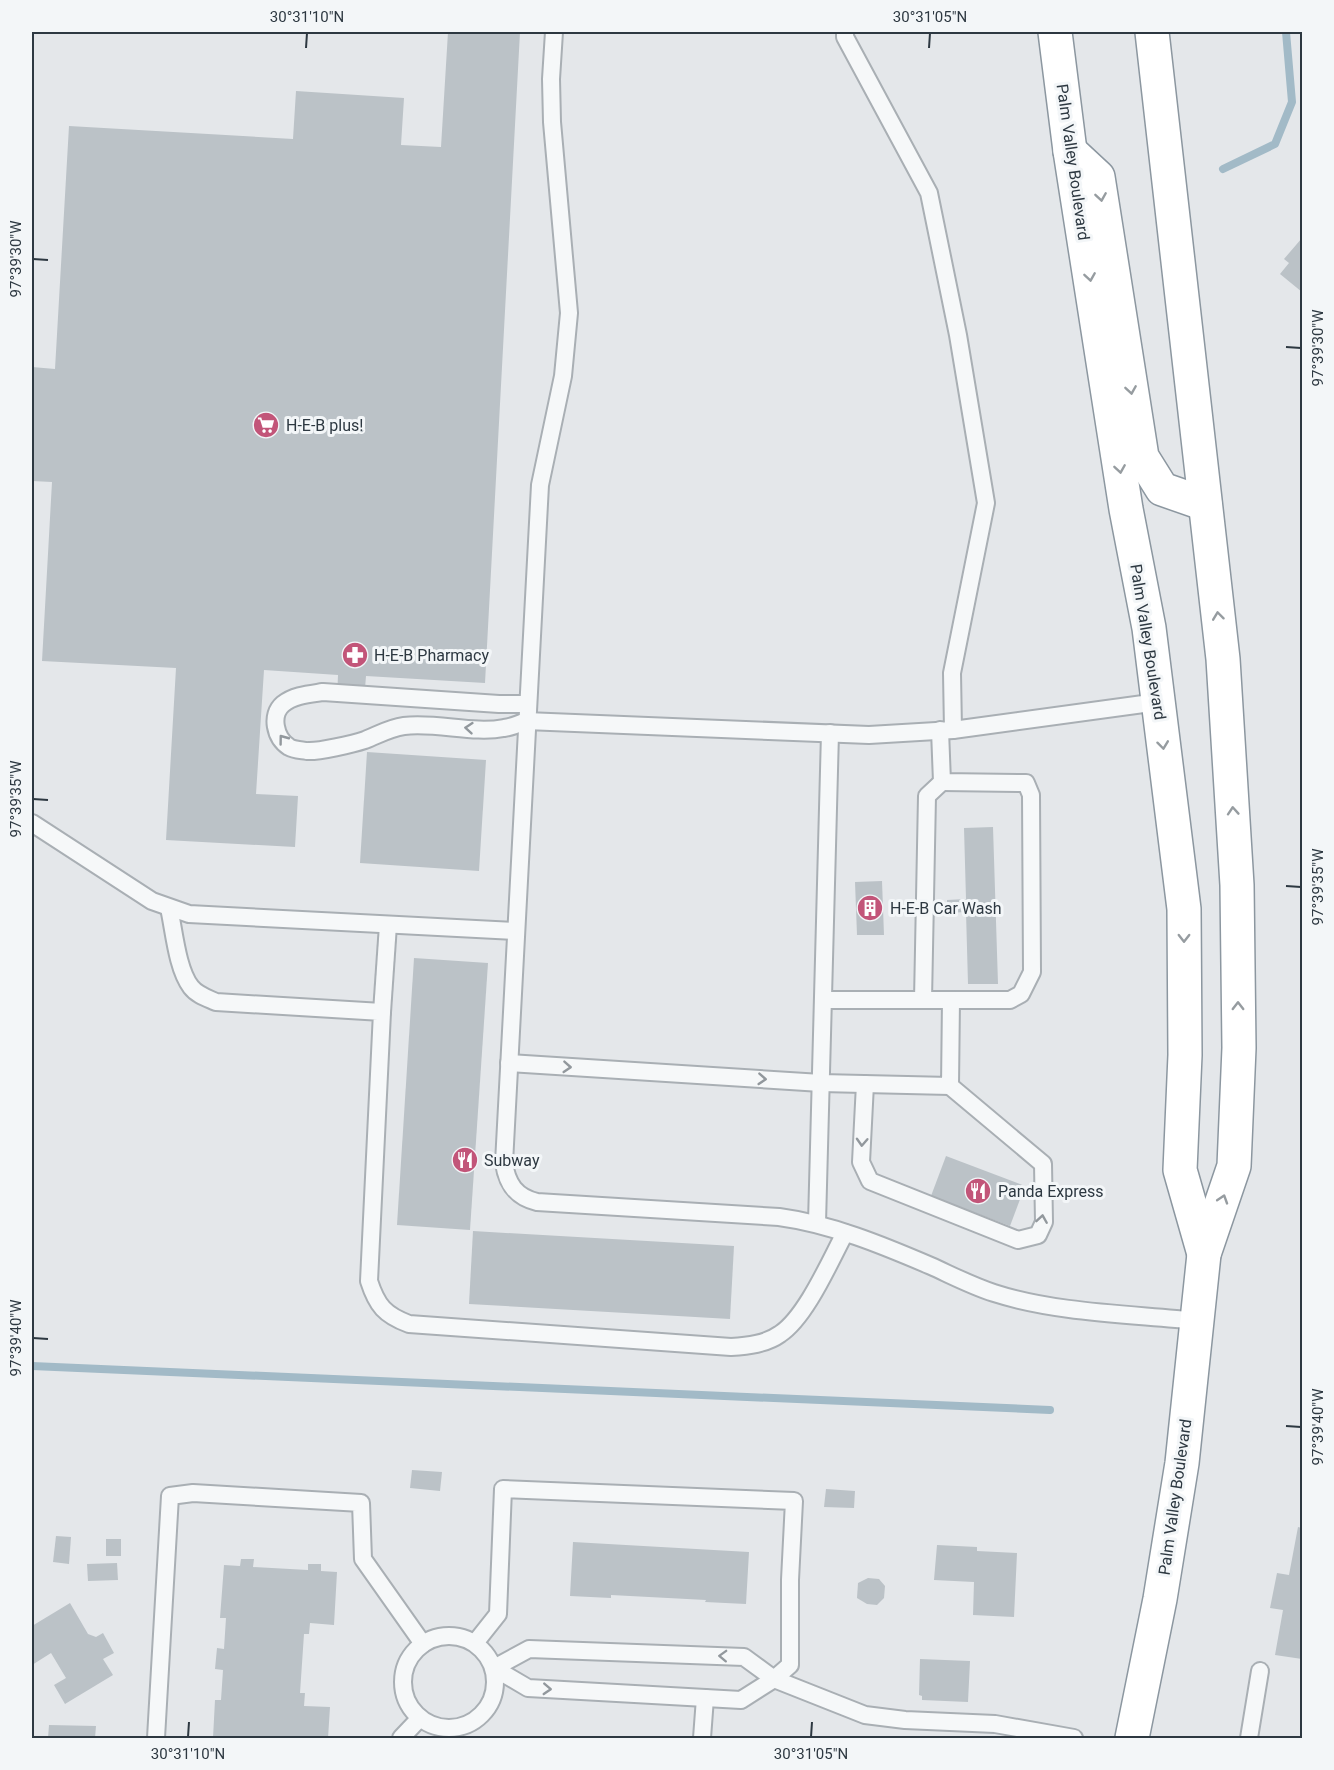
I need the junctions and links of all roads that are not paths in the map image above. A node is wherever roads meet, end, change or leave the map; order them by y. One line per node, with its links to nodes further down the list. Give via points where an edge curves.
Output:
1 (554, 32): 8 (lane, via 552,122 570,313 563,376 540,485)
2 (845, 32): 9 (lane, via 929,193 986,503 952,673)
3 (1055, 32): 5 (highway, Palm Valley Boulevard)
4 (1152, 32): 6 (highway, Palm Valley Boulevard)
5 (1070, 151): 6 (highway, one-way to 6, via 1098,177 1142,457 1162,489); 7 (highway, Palm Valley Boulevard, one-way to 7)
6 (1205, 504): 26 (highway, Palm Valley Boulevard, one-way to 6, via 1234,1166 1239,1048 1238,885 1223,658)
7 (1158, 702): 9 (lane); 26 (highway, Palm Valley Boulevard, one-way to 26, via 1184,909 1185,1055 1180,1170)
8 (527, 713): 8 (lane, one-way to 8, via 503,729 404,726 321,751 291,749 276,728 276,714 283,704 323,692 499,704); 10 (lane); 15 (lane)
9 (947, 730): 10 (lane); 11 (lane)
10 (830, 733): 16 (lane)
11 (942, 782): 17 (lane, via 927,796); 18 (lane, via 1026,783 1031,795 1032,972 1021,994 1010,1000)
12 (32, 824): 13 (lane, via 135,891)
13 (169, 908): 14 (lane, via 211,916); 19 (lane, via 184,974 203,997 216,1002)
14 (388, 925): 15 (lane); 19 (lane)
15 (515, 931): 20 (lane)
16 (823, 1000): 17 (lane); 21 (lane)
17 (923, 1000): 18 (lane)
18 (951, 1000): 23 (lane)
19 (382, 1012): 25 (lane, via 369,1281 384,1311 397,1320 421,1325 749,1346 779,1335 791,1325)
20 (508, 1063): 21 (lane, one-way to 21); 24 (lane, via 504,1162 510,1185 526,1199)
21 (821, 1083): 22 (lane); 24 (lane)
22 (865, 1084): 23 (lane); 23 (lane, one-way to 23, via 861,1162 870,1181 1018,1240 1038,1235 1044,1222 1043,1164)
23 (950, 1086)
24 (817, 1223): 25 (lane)
25 (845, 1233): 27 (lane, via 1017,1299)
26 (1204, 1254): 27 (highway, Palm Valley Boulevard)
27 (1197, 1321): 39 (highway, Palm Valley Boulevard, via 1182,1463)
28 (475, 1642): 29 (lane, via 445,1635); 30 (lane, via 487,1653); 32 (lane, via 498,1614 502,1489 794,1501 790,1665)
29 (423, 1644): 34 (lane, via 407,1662 403,1677 404,1693); 35 (lane, via 363,1559 361,1503 193,1493 170,1496)
30 (494, 1668): 32 (lane, one-way to 30, via 744,1657 529,1649); 33 (lane, one-way to 33, via 528,1688); 34 (lane, via 493,1697 476,1721 447,1729)
31 (1260, 1671): 40 (lane)
32 (774, 1679): 33 (lane, via 741,1700); 38 (lane, via 865,1715 995,1724)
33 (705, 1698): 37 (lane)
34 (420, 1718): 36 (lane)
35 (156, 1738)
36 (401, 1738)
37 (702, 1738)
38 (1074, 1738)
39 (1132, 1738)
40 (1249, 1738)

